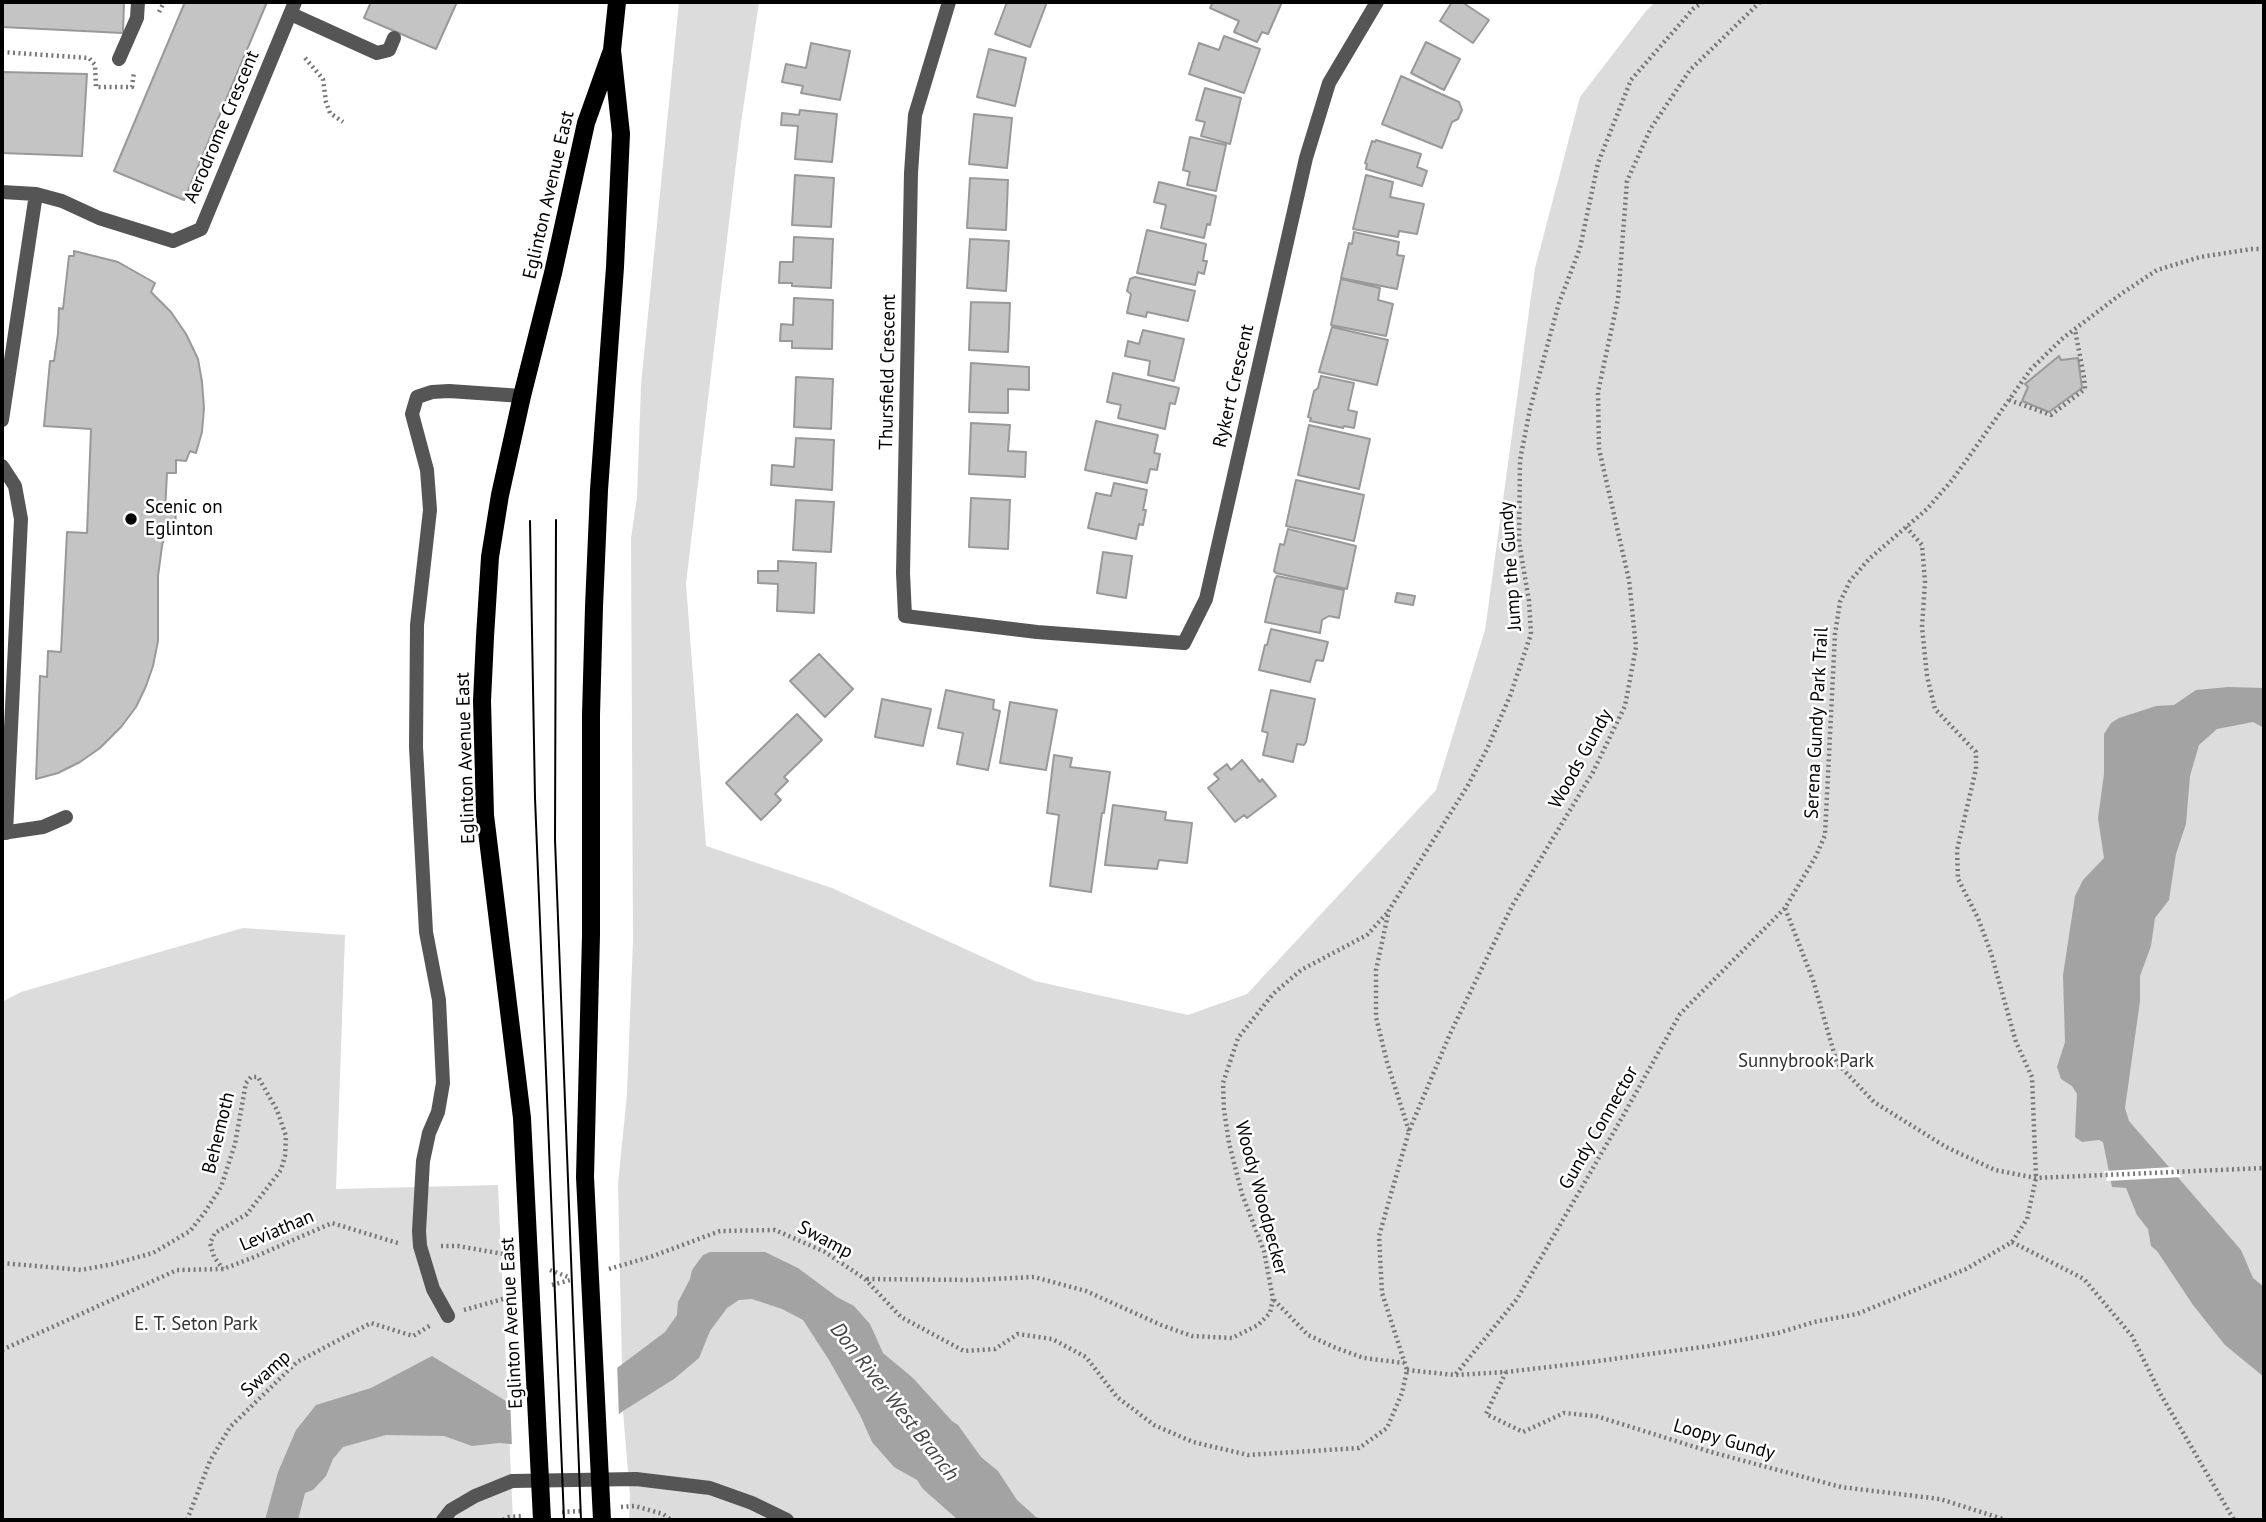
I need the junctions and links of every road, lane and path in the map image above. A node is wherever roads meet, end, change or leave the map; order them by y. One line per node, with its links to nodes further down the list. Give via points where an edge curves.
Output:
1 (138, 2): 11 (street, via 137,18)
2 (617, 2): 9 (main road, Eglinton Avenue East)
3 (949, 2): 22 (street, Thursfield Crescent, via 915,115 905,616)
4 (1377, 2): 22 (street, Rykert Crescent, via 1329,83 1306,158 1206,599 1184,643)
5 (1703, 2): 26 (path, Jump the Gundy, via 1631,80 1598,163 1580,248 1559,303 1520,460 1519,541 1531,635 1487,749)
6 (1759, 2): 27 (path, Woods Gundy, via 1690,71 1651,128 1627,181 1618,299 1598,392 1599,449 1629,580 1636,647 1625,706 1593,772 1512,906)
7 (293, 8): 8 (street, via 377,53 389,50); 14 (street, Aerodrome Crescent, via 201,229 173,241)
8 (394, 38)
9 (612, 50): 17 (main road, Eglinton Avenue East, via 586,123); 49 (main road, Eglinton Avenue East, via 621,134 594,607 585,1177)
10 (305, 58): 12 (path, via 323,79 330,113)
11 (119, 59)
12 (343, 122)
13 (2, 192): 14 (street, Aerodrome Crescent)
14 (36, 194): 19 (street)
15 (2264, 249): 16 (path, Serena Gundy Park Trail, via 2200,257 2157,270)
16 (2075, 330): 18 (path, Serena Gundy Park Trail, via 2031,369); 18 (path, via 2085,389 2051,415)
17 (522, 396): 31 (street, via 432,392 417,397 412,414 427,470 430,510 417,625 416,747 426,932 439,1000 443,1083 423,1161); 50 (main road, Eglinton Avenue East, via 490,557 482,701 485,815 522,1118)
18 (2009, 400): 21 (path, Serena Gundy Park Trail, via 1953,479)
19 (2, 420)
20 (2, 466): 24 (street, via 15,485 21,519)
21 (1906, 527): 25 (path, Serena Gundy Park Trail, via 1869,559 1840,601 1830,701 1825,835); 29 (path, via 1922,545 1922,627 1935,709 1976,752 1956,850 1958,879 1987,941 2016,1042 2032,1077)
22 (1037, 632)
23 (66, 817): 24 (street, via 43,827)
24 (4, 833)
25 (1785, 908): 29 (path, via 1813,980 1837,1063 1854,1082 1874,1102 1946,1147 1995,1170); 46 (path, Gundy Connector, via 1680,1014 1517,1299)
26 (1389, 910): 27 (path, Jump the Gundy, via 1376,970 1376,1017); 40 (path, Woody Woodpecker, via 1367,935 1301,970 1273,994 1238,1038 1223,1083 1229,1143 1264,1251)
27 (1409, 1131): 43 (path, Woods Gundy, via 1378,1236 1382,1293)
28 (2264, 1168): 29 (path)
29 (2036, 1178): 30 (path, via 2027,1219)
30 (2012, 1242): 45 (path, via 1966,1269 1857,1314 1709,1346); 57 (path, via 2084,1279 2132,1336)
31 (420, 1246): 32 (path, Leviathan, via 458,1246); 35 (path, Leviathan, via 332,1223); 41 (street, via 433,1289)
32 (514, 1257)
33 (2, 1263): 35 (path, Behemoth, via 81,1270 153,1253 190,1231 221,1187 235,1144 246,1083 258,1077 286,1136 285,1156 281,1170 247,1214 215,1233 210,1243)
34 (538, 1266): 38 (path, via 573,1279)
35 (223, 1269): 42 (path, Leviathan, via 177,1270)
36 (600, 1271): 37 (path, Swamp, via 720,1231 775,1230 825,1252)
37 (865, 1279): 40 (path, Woody Woodpecker, via 1034,1277 1086,1291 1192,1336 1233,1338 1258,1325 1270,1313); 44 (path, Swamp, via 901,1317 964,1351 995,1349 1018,1334 1052,1339 1086,1357 1117,1397 1154,1425 1193,1442 1248,1455 1359,1448 1387,1428)
38 (549, 1286)
39 (512, 1296): 41 (path, Swamp)
40 (1273, 1299): 43 (path, via 1308,1335 1364,1358)
41 (448, 1316): 51 (path, Swamp, via 413,1336 371,1323 297,1362 230,1427 210,1461)
42 (2, 1350)
43 (1404, 1363): 44 (path, Woods Gundy)
44 (1407, 1370): 46 (path)
45 (1506, 1372): 46 (path); 56 (path, Loopy Gundy, via 1486,1414 1523,1432 1564,1413 1595,1416 1841,1487 1940,1499)
46 (1455, 1375)
47 (585, 1510): 48 (path)
48 (560, 1512)
49 (606, 1514): 54 (path, via 635,1506)
50 (538, 1517): 53 (path)
51 (187, 1520)
52 (443, 1520): 55 (street, via 475,1496 512,1481 636,1479 710,1488)
53 (503, 1520)
54 (671, 1520)
55 (787, 1520)
56 (2006, 1520)
57 (2234, 1520)

